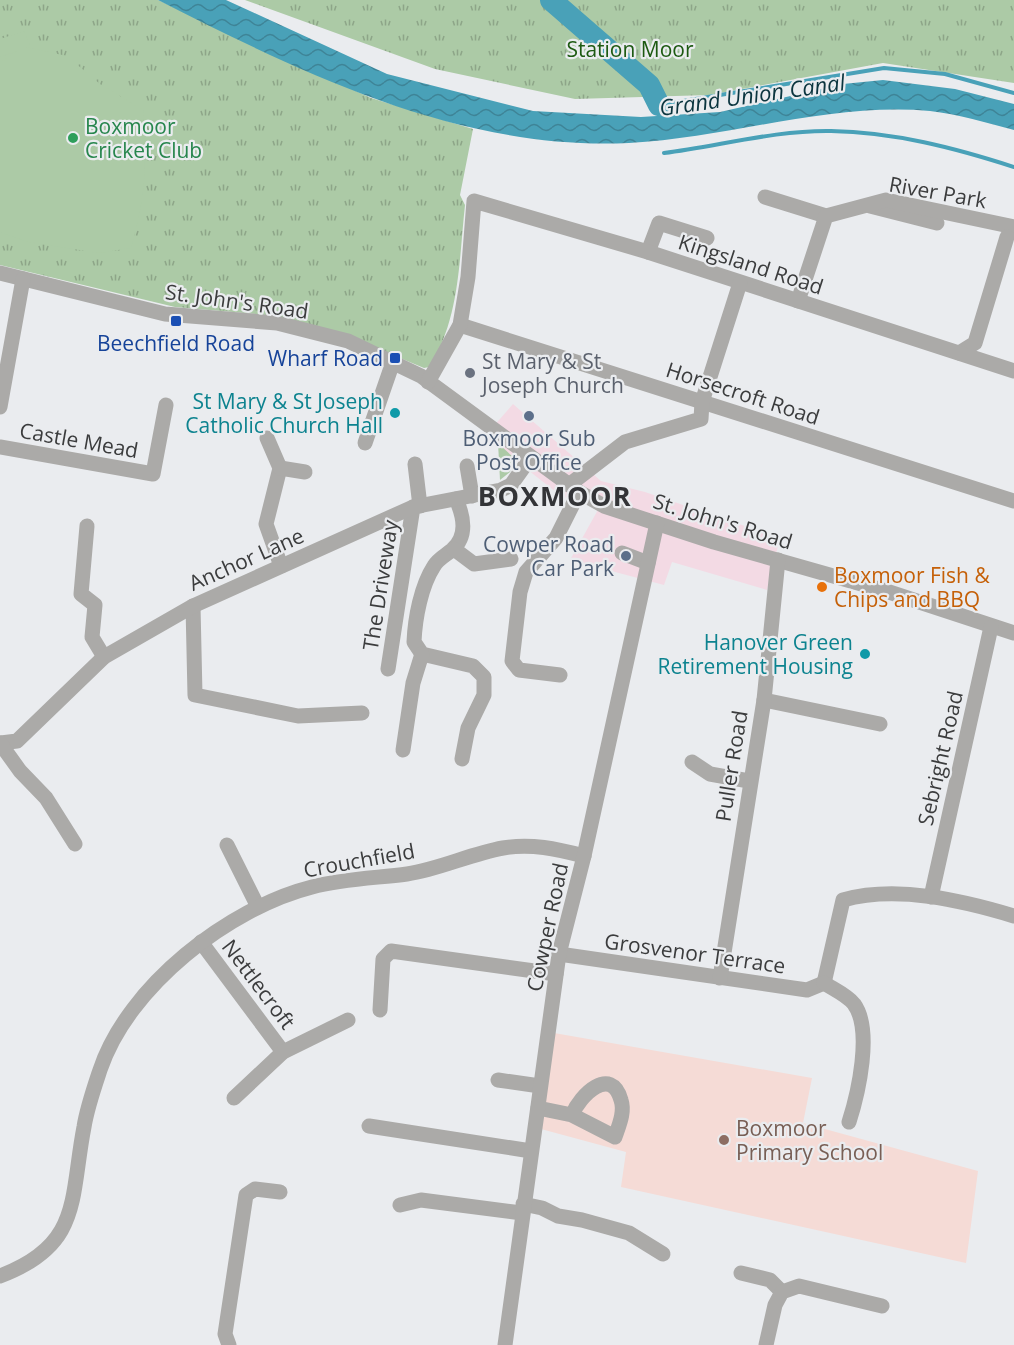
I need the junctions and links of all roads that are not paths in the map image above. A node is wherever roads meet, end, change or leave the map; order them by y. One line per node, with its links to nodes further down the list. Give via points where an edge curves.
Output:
1 (765, 197): 3 (street)
2 (865, 205): 3 (street, River Park); 4 (street); 5 (street, River Park, via 886,200)
3 (826, 216): 11 (street)
4 (937, 223)
5 (1010, 230): 13 (street, via 975,343)
6 (707, 238): 7 (street, via 659,224)
7 (648, 252): 10 (street, Kingsland Road); 12 (street, Kingsland Road, via 474,201)
8 (0, 273): 9 (street, St. John's Road)
9 (23, 279): 14 (street, St. John's Road, via 165,314 277,323 348,341); 17 (street)
10 (740, 283): 11 (street, Kingsland Road); 18 (street)
11 (798, 301): 13 (street, Kingsland Road)
12 (460, 325): 16 (street); 18 (street, Horsecroft Road)
13 (959, 353): 15 (street, Kingsland Road)
14 (393, 362): 16 (street, St. John's Road); 21 (street)
15 (1014, 371)
16 (428, 381): 23 (street, St. John's Road)
17 (1, 399)
18 (702, 402): 28 (street, via 701,419 625,442); 31 (street, Horsecroft Road)
19 (166, 405): 22 (street, Castle Mead, via 153,474)
20 (267, 438): 26 (street)
21 (365, 443)
22 (0, 447)
23 (531, 457): 28 (street, St. John's Road); 29 (street, Anchor Lane, via 511,485)
24 (415, 464): 32 (street, The Driveway)
25 (467, 466): 29 (street)
26 (280, 468): 27 (street); 40 (street, via 266,524)
27 (305, 472)
28 (574, 489): 33 (street, St. John's Road, via 604,506); 47 (street, via 556,538 526,572 512,661 519,670)
29 (472, 496): 30 (street, Anchor Lane)
30 (456, 499): 32 (street, Anchor Lane); 35 (street, via 463,516 463,536)
31 (1014, 501)
32 (417, 506): 40 (street, Anchor Lane); 46 (street, The Driveway)
33 (657, 523): 38 (street, St. John's Road); 39 (street, Cowper Road)
34 (87, 526): 45 (street, via 81,594 95,605 92,637)
35 (454, 549): 37 (street, via 474,564); 44 (street, via 435,564 425,585 414,642)
36 (622, 553): 39 (street)
37 (511, 559)
38 (778, 560): 42 (street, St. John's Road); 48 (street, Puller Road)
39 (648, 563): 58 (street, Cowper Road)
40 (281, 566): 41 (street, Anchor Lane)
41 (193, 606): 45 (street, Anchor Lane); 49 (street, via 195,695 298,716)
42 (991, 627): 43 (street, St. John's Road); 59 (street, Sebright Road)
43 (1014, 633)
44 (422, 654): 52 (street, via 413,683); 53 (street, via 473,666 484,677 484,695 468,728)
45 (104, 657): 51 (street, Anchor Lane, via 17,741)
46 (388, 669)
47 (560, 675)
48 (764, 700): 50 (street); 55 (street, Puller Road)
49 (362, 713)
50 (880, 724)
51 (0, 743): 56 (street, via 46,798)
52 (403, 750)
53 (462, 759)
54 (692, 762): 55 (street, via 710,774)
55 (749, 781): 65 (street, Puller Road)
56 (75, 844)
57 (227, 845): 60 (street)
58 (584, 856): 60 (street, Crouchfield, via 544,846 504,848 417,872 313,887); 63 (street, Cowper Road)
59 (930, 897): 61 (street); 66 (street, via 866,894 843,900)
60 (258, 907): 62 (street, Crouchfield)
61 (1014, 916)
62 (201, 942): 69 (street, Nettlecroft); 83 (street, Crouchfield, via 168,968 120,1030 100,1068 84,1125 72,1209 52,1245 23,1267)
63 (559, 954): 64 (street, Cowper Road); 65 (street, Grosvenor Terrace)
64 (556, 974): 67 (street, via 391,951 383,959); 71 (street, Cowper Road)
65 (720, 978): 66 (street, Grosvenor Terrace, via 807,990)
66 (824, 983): 75 (street, via 853,1003 861,1023 859,1080)
67 (380, 1010)
68 (348, 1020): 69 (street, Nettlecroft)
69 (283, 1052): 72 (street, Nettlecroft)
70 (498, 1080): 71 (street)
71 (540, 1086): 73 (street, Cowper Road)
72 (234, 1098)
73 (538, 1108): 74 (street); 77 (street, Cowper Road)
74 (572, 1115)
75 (849, 1122)
76 (369, 1126): 77 (street)
77 (531, 1151): 80 (street, Cowper Road)
78 (280, 1192): 86 (street, via 255,1189 246,1195 225,1334)
79 (400, 1205): 80 (street, via 421,1200)
80 (523, 1208): 81 (street, via 542,1208 558,1216 629,1233); 87 (street, Cowper Road)
81 (663, 1254)
82 (741, 1273): 84 (street, via 770,1280)
83 (0, 1276)
84 (782, 1292): 85 (street, via 799,1286); 88 (street)
85 (882, 1306)
86 (229, 1345)
87 (505, 1345)
88 (766, 1345)

